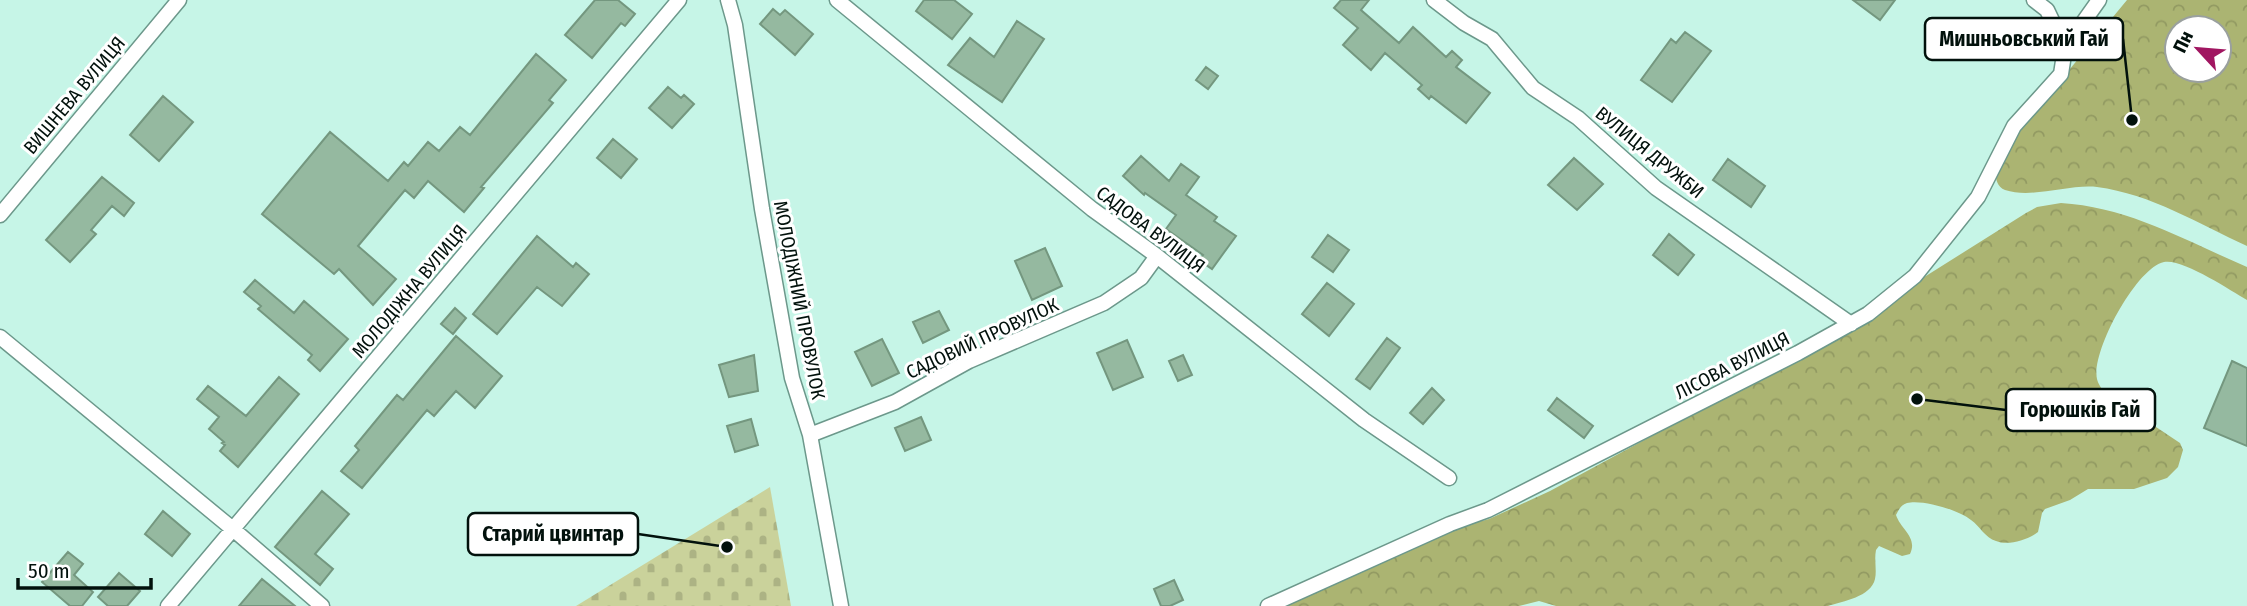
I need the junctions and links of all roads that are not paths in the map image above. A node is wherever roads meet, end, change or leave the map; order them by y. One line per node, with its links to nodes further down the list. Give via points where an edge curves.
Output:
1 (179, 0): 9 (street, ВИШНЕВА ВУЛИЦЯ)
2 (679, 0): 15 (street, МОЛОДІЖНА ВУЛИЦЯ)
3 (728, 0): 13 (street, МОЛОДІЖНИЙ ПРОВУЛОК, via 792,378)
4 (837, 0): 10 (street, САДОВА ВУЛИЦЯ)
5 (1434, 0): 11 (street, ВУЛИЦЯ ДРУЖБИ, via 1492,39 1532,88 1578,118 1656,188)
6 (2034, 0): 8 (street, via 2047,10)
7 (2099, 0): 8 (street, ЛІСОВА ВУЛИЦЯ)
8 (2065, 48): 11 (street, ЛІСОВА ВУЛИЦЯ, via 2061,74 2014,126 1978,197 1915,276)
9 (0, 215)
10 (1157, 257): 13 (street, САДОВИЙ ПРОВУЛОК, via 1140,278 1104,303 969,361 895,402); 14 (street, САДОВА ВУЛИЦЯ, via 1364,420)
11 (1851, 324): 19 (street, ЛІСОВА ВУЛИЦЯ, via 1488,510)
12 (0, 337): 15 (street)
13 (810, 435): 18 (street, МОЛОДІЖНИЙ ПРОВУЛОК)
14 (1449, 478)
15 (234, 530): 16 (street, МОЛОДІЖНА ВУЛИЦЯ); 17 (street)
16 (167, 606)
17 (322, 606)
18 (841, 606)
19 (1268, 606)

